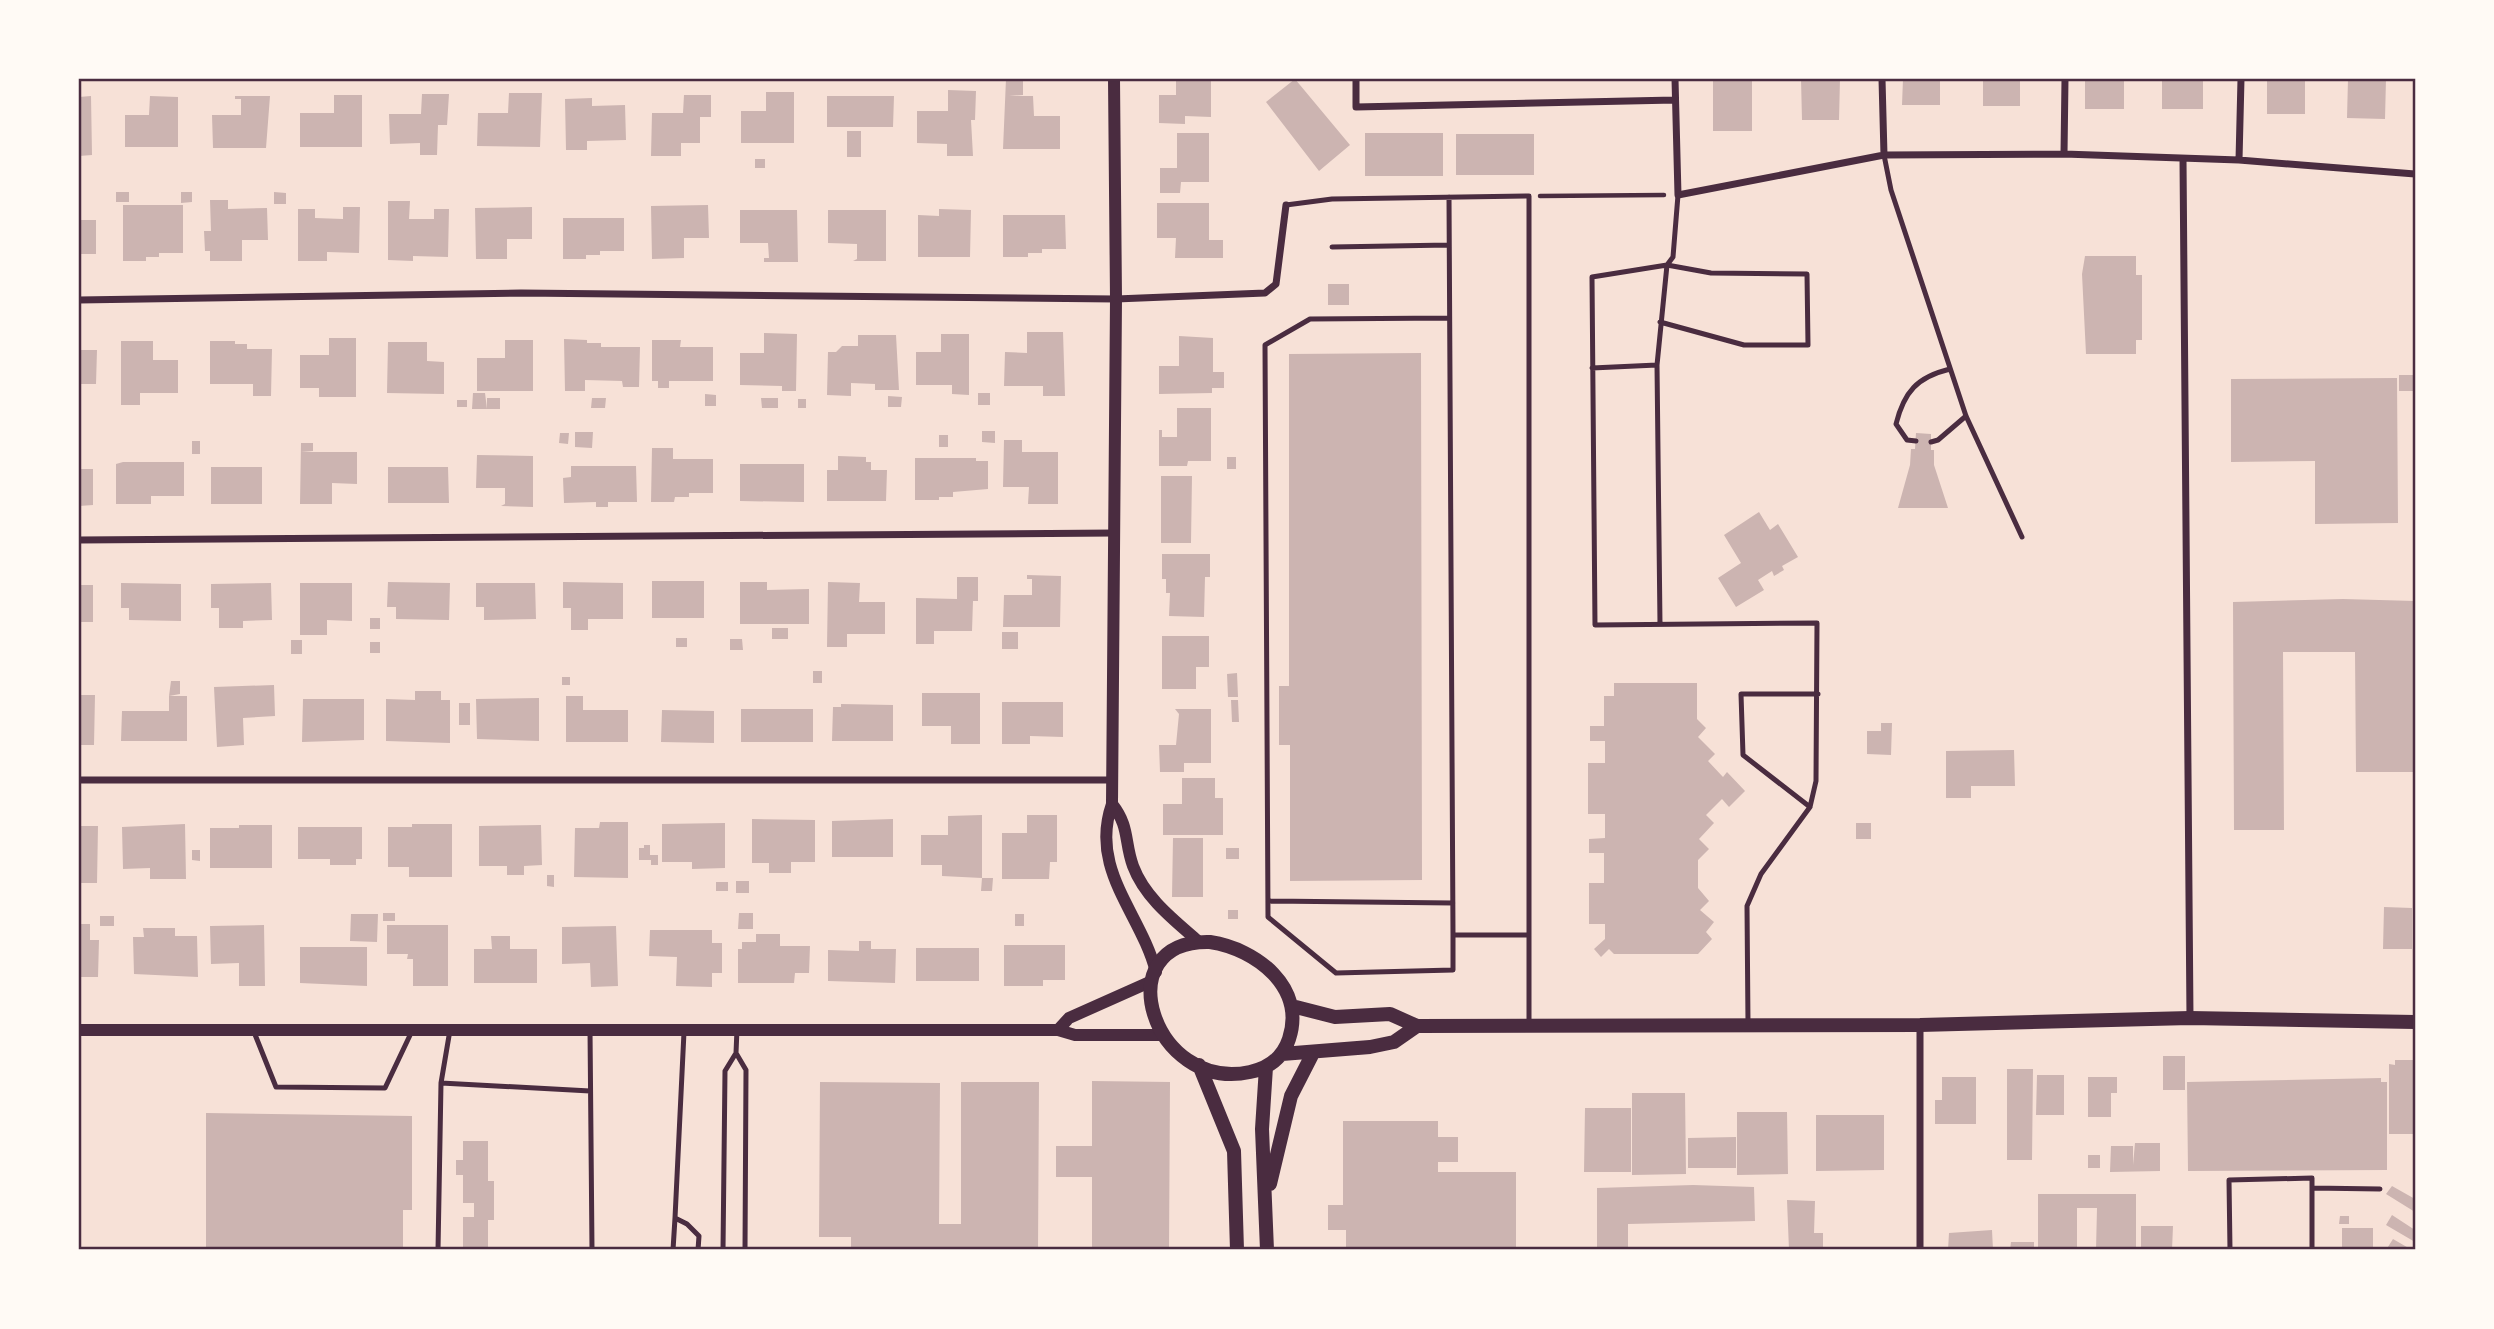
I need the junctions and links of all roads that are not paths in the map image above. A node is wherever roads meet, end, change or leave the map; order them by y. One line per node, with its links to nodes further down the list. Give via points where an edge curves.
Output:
1 (1114, 79): 19 (street)
2 (1356, 79): 7 (street, via 1356,107)
3 (1675, 79): 7 (street)
4 (1882, 79): 9 (street)
5 (2065, 79): 8 (street)
6 (2241, 79): 11 (street)
7 (1675, 100): 13 (street)
8 (2064, 154): 9 (street); 10 (street)
9 (1884, 155): 13 (street); 25 (lane, via 1891,190)
10 (2183, 159): 11 (street); 45 (street)
11 (2239, 160): 12 (street)
12 (2415, 174)
13 (1678, 195): 18 (lane, via 1674,257)
14 (1449, 197): 15 (lane, via 1332,199); 16 (lane); 41 (lane, via 1529,197)
15 (1286, 205): 19 (street, via 1276,284 1265,293)
16 (1449, 245): 17 (lane); 21 (lane)
17 (1332, 247)
18 (1667, 265): 22 (lane); 22 (lane, via 1711,273 1807,274 1808,345 1744,345); 24 (lane, via 1592,277)
19 (1116, 299): 20 (street, via 521,293); 29 (street)
20 (79, 300)
21 (1450, 318): 38 (lane, via 1310,319 1265,345); 39 (lane)
22 (1660, 322): 23 (lane)
23 (1657, 365): 24 (lane); 32 (lane)
24 (1592, 368): 32 (lane, via 1595,625)
25 (1950, 369): 26 (lane); 27 (lane, via 1926,378 1902,399 1896,424 1907,440)
26 (1966, 416): 28 (lane); 30 (lane)
27 (1916, 441)
28 (1931, 442)
29 (1115, 533): 31 (street); 35 (street)
30 (2022, 537)
31 (79, 540)
32 (1660, 624): 33 (lane, via 1817,623)
33 (1818, 694): 37 (lane); 37 (lane, via 1741,694 1742,755)
34 (79, 780): 35 (street)
35 (1112, 780): 36 (street)
36 (1112, 804): 42 (street, via 1125,820 1129,853 1142,883); 43 (street, via 1105,825 1111,871 1148,947)
37 (1811, 807): 48 (lane, via 1761,874 1746,906)
38 (1268, 901): 39 (lane); 40 (lane, via 1268,917 1336,973 1454,970)
39 (1453, 903): 40 (lane)
40 (1454, 935): 41 (lane)
41 (1529, 935): 47 (lane)
42 (1198, 941): 43 (main road, via 1172,951); 44 (main road, via 1224,944 1255,957 1280,981)
43 (1154, 976): 58 (street, via 1069,1018); 59 (main road, via 1150,1007)
44 (1292, 1006): 50 (main road, via 1335,1017 1390,1014); 62 (main road, via 1292,1027)
45 (2190, 1018): 46 (main road); 49 (main road)
46 (2415, 1022)
47 (1529, 1025): 48 (main road); 50 (main road)
48 (1748, 1025): 49 (main road)
49 (1920, 1025): 79 (street)
50 (1418, 1026): 61 (main road, via 1394,1042)
51 (253, 1029): 52 (street); 52 (lane, via 276,1087 386,1088); 57 (street)
52 (413, 1029): 53 (street)
53 (450, 1029): 54 (street); 65 (lane)
54 (590, 1029): 55 (street); 66 (lane)
55 (684, 1029): 56 (street); 70 (lane)
56 (737, 1029): 58 (street); 60 (lane)
57 (79, 1030)
58 (1058, 1030): 59 (street, via 1075,1035)
59 (1163, 1035): 63 (main road)
60 (736, 1053): 75 (lane, via 725,1070); 76 (lane, via 746,1070)
61 (1313, 1053): 62 (main road); 69 (main road, via 1291,1096)
62 (1282, 1054): 64 (main road)
63 (1199, 1065): 64 (main road, via 1224,1073); 77 (main road, via 1234,1151)
64 (1266, 1067): 69 (main road, via 1262,1129)
65 (441, 1083): 66 (lane); 71 (lane)
66 (590, 1091): 72 (lane)
67 (2312, 1188): 68 (lane); 80 (lane, via 2312,1178 2229,1180); 81 (lane)
68 (2381, 1189)
69 (1267, 1199): 78 (main road)
70 (675, 1218): 73 (lane); 74 (lane, via 699,1236)
71 (438, 1250)
72 (592, 1250)
73 (673, 1250)
74 (698, 1250)
75 (723, 1250)
76 (745, 1250)
77 (1237, 1250)
78 (1267, 1250)
79 (1920, 1250)
80 (2230, 1250)
81 (2312, 1250)

